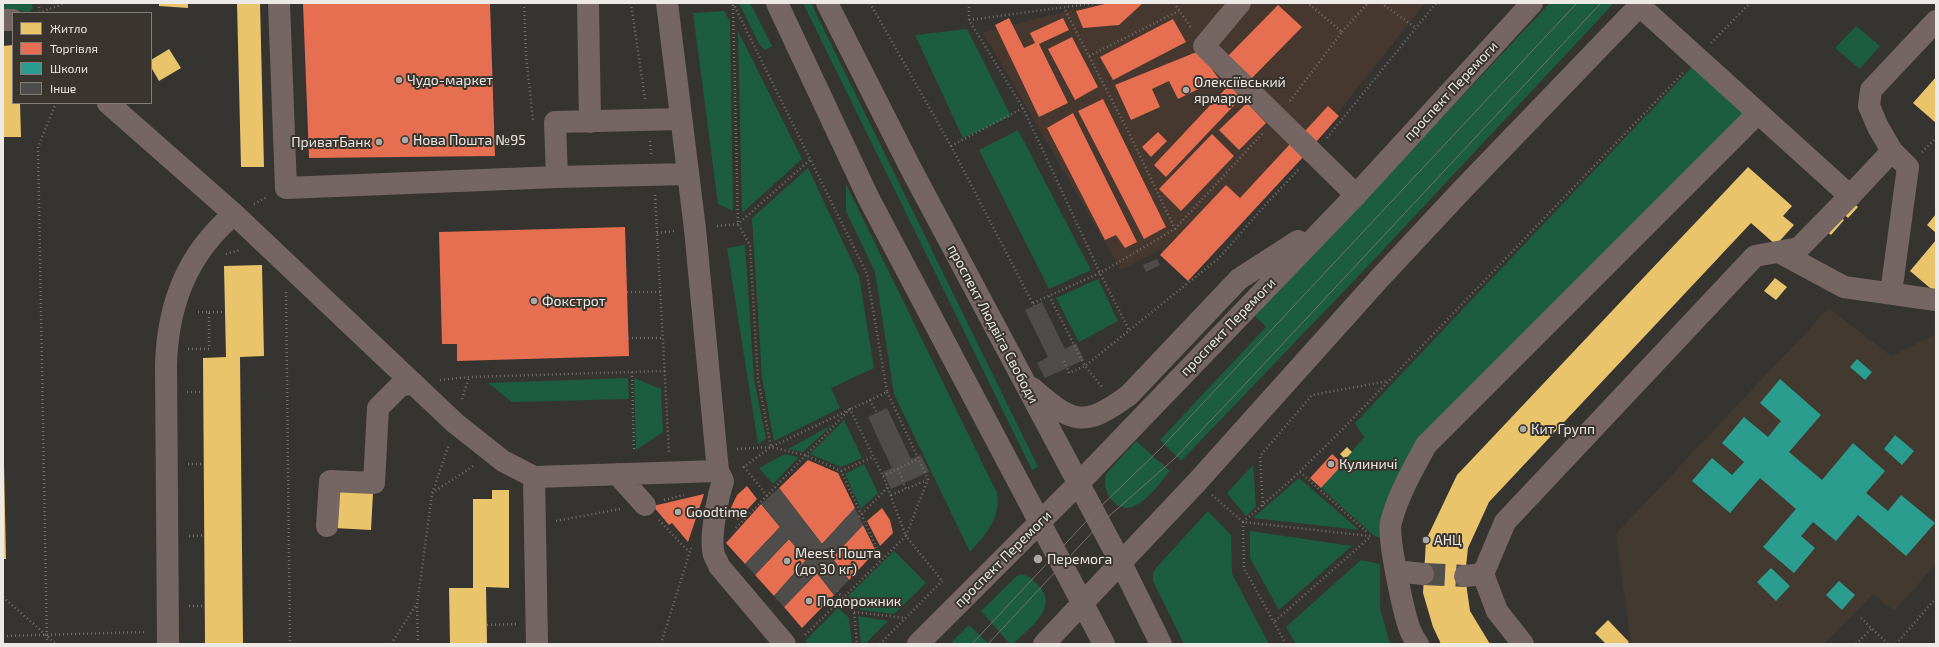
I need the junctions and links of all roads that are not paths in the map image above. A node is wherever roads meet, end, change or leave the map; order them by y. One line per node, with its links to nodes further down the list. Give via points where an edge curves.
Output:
1 (279, 3): 16 (main road, via 286,188)
2 (588, 3): 13 (main road)
3 (667, 3): 12 (main road)
4 (777, 3): 31 (main road, via 868,198)
5 (827, 3): 24 (main road, проспект Людвіга Свободи)
6 (1240, 3): 17 (main road, via 1204,46)
7 (1532, 3): 17 (main road, проспект Перемоги)
8 (1641, 4): 11 (main road); 33 (main road, via 1431,224)
9 (1936, 21): 14 (main road, via 1871,90 1869,106)
10 (109, 104): 19 (main road)
11 (1757, 114): 18 (main road); 34 (main road, via 1426,444 1408,478 1390,524)
12 (681, 119): 13 (main road); 15 (main road)
13 (590, 122): 16 (main road, via 554,122)
14 (1892, 151): 18 (main road); 22 (main road, via 1908,167)
15 (688, 174): 16 (main road); 26 (main road)
16 (557, 177)
17 (1356, 195): 20 (main road, проспект Перемоги)
18 (1850, 196): 21 (main road, via 1798,248)
19 (234, 214): 25 (main road); 37 (main road, via 191,264 176,299 168,334)
20 (1329, 220): 24 (main road, via 1239,279 1129,395 1112,408 1085,418 1070,416 1057,410); 29 (main road, проспект Перемоги)
21 (1779, 252): 22 (main road, via 1844,287); 45 (main road, via 1755,256 1506,522 1474,575 1497,611)
22 (1891, 293): 23 (main road)
23 (1936, 300)
24 (1023, 381): 29 (main road, проспект Людвіга Свободи)
25 (413, 383): 28 (main road, via 454,423 490,452); 32 (main road, via 400,386 378,408 374,483 330,481)
26 (718, 471): 27 (main road); 38 (main road, via 723,481 716,502 714,555 719,566)
27 (617, 474): 28 (main road); 30 (main road)
28 (534, 476): 39 (main road)
29 (1078, 484): 31 (main road, проспект Перемоги); 33 (main road, проспект Людвіга Свободи)
30 (645, 505)
31 (1040, 522): 36 (main road); 40 (main road, проспект Перемоги)
32 (327, 526)
33 (1121, 563): 36 (main road); 43 (main road, проспект Людвіга Свободи)
34 (1396, 571): 35 (main road); 44 (main road, via 1410,630)
35 (1424, 574)
36 (1083, 602): 41 (main road); 42 (main road)
37 (168, 638)
38 (793, 642)
39 (536, 644)
40 (918, 644)
41 (1044, 644)
42 (1104, 644)
43 (1162, 644)
44 (1418, 644)
45 (1523, 644)

